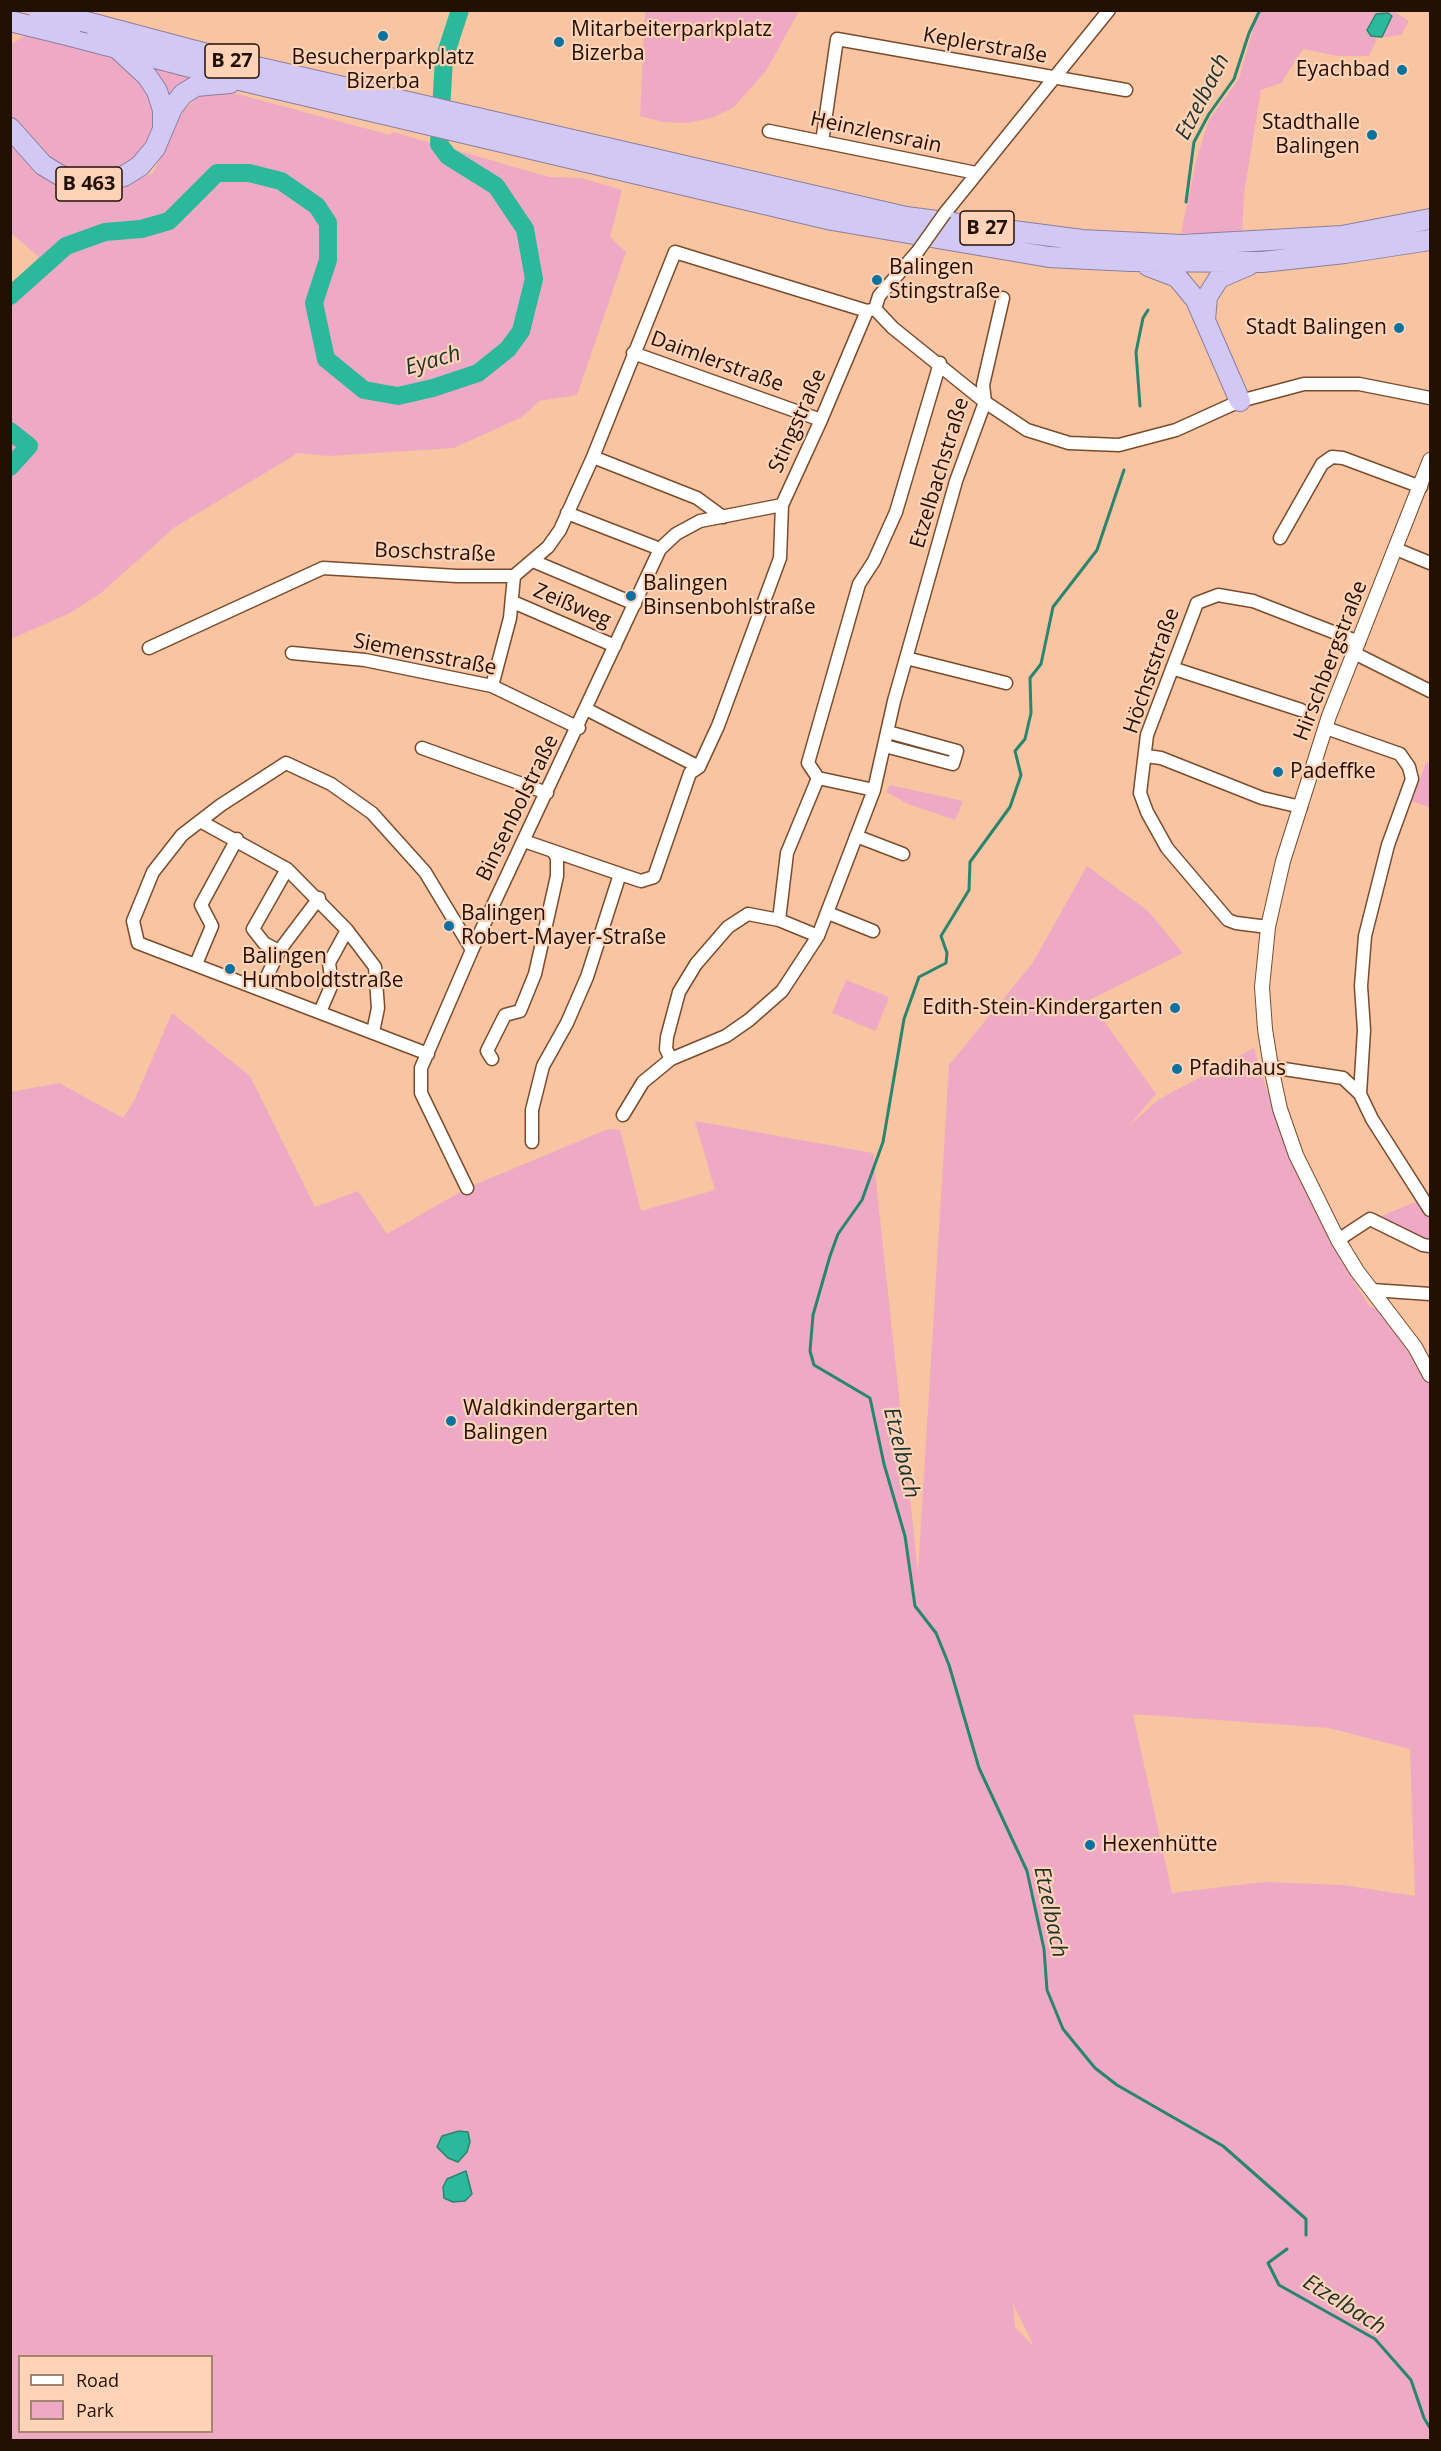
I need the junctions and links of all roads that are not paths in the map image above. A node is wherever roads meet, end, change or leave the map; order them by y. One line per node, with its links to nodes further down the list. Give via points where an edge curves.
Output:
1 (38, 10): 8 (highway, B 27, bridge, via 248,65)
2 (1108, 10): 5 (street, Stingstraße)
3 (10, 21): 4 (highway, B 27, bridge)
4 (117, 48): 6 (highway, B 27); 10 (highway, via 157,91 163,110)
5 (1052, 78): 7 (street, Keplerstraße); 12 (street, Keplerstraße, via 837,39); 14 (street, Stingstraße)
6 (248, 82): 8 (highway, B 27); 10 (highway, B 463, via 196,86 172,108)
7 (1126, 90)
8 (375, 104): 13 (highway, B 27)
9 (10, 128): 10 (highway, B 463, via 44,165 71,181 94,185 124,176 140,166)
10 (163, 130)
11 (769, 131): 12 (street, Heinzlensrain)
12 (822, 141): 14 (street, Heinzlensrain)
13 (548, 145): 15 (highway, B 27, via 906,217 1082,240 1182,245 1342,236); 17 (highway, B 27, via 873,229 1049,257)
14 (976, 173): 20 (street, Stingstraße, bridge)
15 (1431, 219)
16 (1431, 240): 18 (highway, B 27)
17 (1130, 261): 18 (highway, B 27); 21 (highway, via 1177,277 1196,300)
18 (1262, 262): 21 (highway, via 1219,278 1207,297)
19 (1003, 298): 26 (street, Etzelbachstraße, via 983,385)
20 (871, 310): 22 (street, Boschstraße, via 675,252); 23 (street); 27 (street, Stingstraße)
21 (1205, 320): 25 (highway)
22 (633, 353): 27 (street, Daimlerstraße); 28 (street, Boschstraße)
23 (939, 363): 26 (street); 60 (street, via 896,512 859,584 808,763)
24 (1431, 398): 25 (street, via 1334,383 1304,384)
25 (1239, 401): 26 (street, via 1176,430 1119,445 1058,440 1027,430)
26 (985, 402): 46 (street, Etzelbachstraße, via 956,481)
27 (821, 420): 31 (street, Stingstraße)
28 (592, 457): 32 (street, Boschstraße); 33 (street, via 697,498)
29 (1431, 460): 30 (street, Hirschbergstraße)
30 (1421, 487): 34 (street, via 1332,457 1322,464); 36 (street, Hirschbergstraße)
31 (782, 505): 33 (street, Binsenbolstraße); 59 (street, Stingstraße, via 780,558)
32 (567, 513): 35 (street); 37 (street, Boschstraße, via 554,539)
33 (723, 517): 35 (street, Binsenbolstraße, via 700,521 676,534)
34 (1280, 538)
35 (660, 549): 41 (street, Binsenbolstraße)
36 (1396, 549): 38 (street); 44 (street, Hirschbergstraße)
37 (533, 561): 39 (street, Boschstraße); 41 (street)
38 (1431, 563)
39 (514, 576): 40 (street, Zeißweg); 43 (street, Boschstraße, via 323,568)
40 (513, 602): 42 (street, Zeißweg); 49 (street, Zeißweg)
41 (635, 604): 42 (street, Binsenbolstraße)
42 (615, 646): 51 (street, Binsenbolstraße)
43 (149, 648)
44 (1356, 648): 47 (street, Höchststraße, via 1253,601 1218,595 1197,603); 50 (street); 54 (street, Hirschbergstraße)
45 (292, 653): 49 (street, Siemensstraße, via 365,660)
46 (906, 658): 48 (street); 55 (street, Etzelbachstraße)
47 (1172, 668): 52 (street); 58 (street, Höchststraße, via 1146,735)
48 (1006, 683)
49 (492, 686): 53 (street, Siemensstraße)
50 (1431, 691)
51 (586, 709): 53 (street, Binsenbolstraße); 59 (street)
52 (1301, 710)
53 (579, 728): 62 (street, Binsenbolstraße)
54 (1326, 728): 63 (street, Hirschbergstraße); 89 (street, via 1400,754 1412,778 1388,844 1365,936)
55 (888, 732): 56 (street, Etzelbachstraße); 56 (street, via 957,751 953,764)
56 (885, 746): 61 (street, Etzelbachstraße)
57 (422, 748): 62 (street)
58 (1146, 756): 63 (street, via 1161,758 1262,798); 75 (street, Höchststraße, via 1140,794 1167,848 1228,920)
59 (699, 767): 71 (street, Stingstraße, via 690,773 654,877 641,881)
60 (818, 778): 61 (street); 74 (street, via 787,853)
61 (874, 790): 65 (street, Etzelbachstraße)
62 (547, 794): 67 (street, Binsenbolstraße)
63 (1301, 807): 75 (street, Hirschbergstraße, via 1283,861)
64 (200, 821): 66 (street); 79 (street, via 286,763 308,772 363,805 400,841 425,872); 81 (street, via 182,836 153,872 134,921 138,944)
65 (856, 836): 69 (street); 73 (street, Etzelbachstraße)
66 (237, 839): 70 (street); 81 (street, via 201,904 212,926)
67 (524, 841): 68 (street, Stingstraße); 79 (street, Binsenbolstraße)
68 (553, 851): 71 (street, Stingstraße); 86 (street, via 557,876 535,974 520,1011 505,1015 487,1051)
69 (903, 854)
70 (287, 869): 72 (street); 80 (street, via 254,929 264,943)
71 (620, 874): 91 (street, via 587,977 543,1066 532,1110)
72 (319, 898): 76 (street); 80 (street)
73 (828, 913): 77 (street); 78 (street, Etzelbachstraße)
74 (779, 920): 78 (street); 87 (street, via 748,914 728,927 696,964 679,992 667,1037 666,1049)
75 (1268, 927): 88 (street, Hirschbergstraße, via 1262,987)
76 (347, 930): 83 (street, via 329,963 332,984); 84 (street, via 375,967 378,1008)
77 (873, 931)
78 (818, 936): 87 (street, Etzelbachstraße, via 782,991 750,1020 726,1036)
79 (472, 950): 85 (street, Binsenbolstraße)
80 (279, 951): 82 (street)
81 (196, 964): 82 (street)
82 (261, 989): 83 (street)
83 (320, 1012): 84 (street)
84 (374, 1032): 85 (street)
85 (428, 1054): 92 (street, Binsenbolstraße, via 421,1068 421,1093)
86 (492, 1059)
87 (671, 1059): 90 (street, Etzelbachstraße, via 643,1083)
88 (1271, 1067): 89 (street, via 1343,1078); 94 (street, Hirschbergstraße, via 1296,1155)
89 (1360, 1094): 93 (street)
90 (623, 1115)
91 (532, 1142)
92 (467, 1188)
93 (1431, 1210)
94 (1338, 1240): 95 (street, via 1370,1219); 96 (street, Hirschbergstraße)
95 (1431, 1246)
96 (1372, 1290): 97 (street); 98 (street, Hirschbergstraße)
97 (1431, 1294)
98 (1431, 1375)

